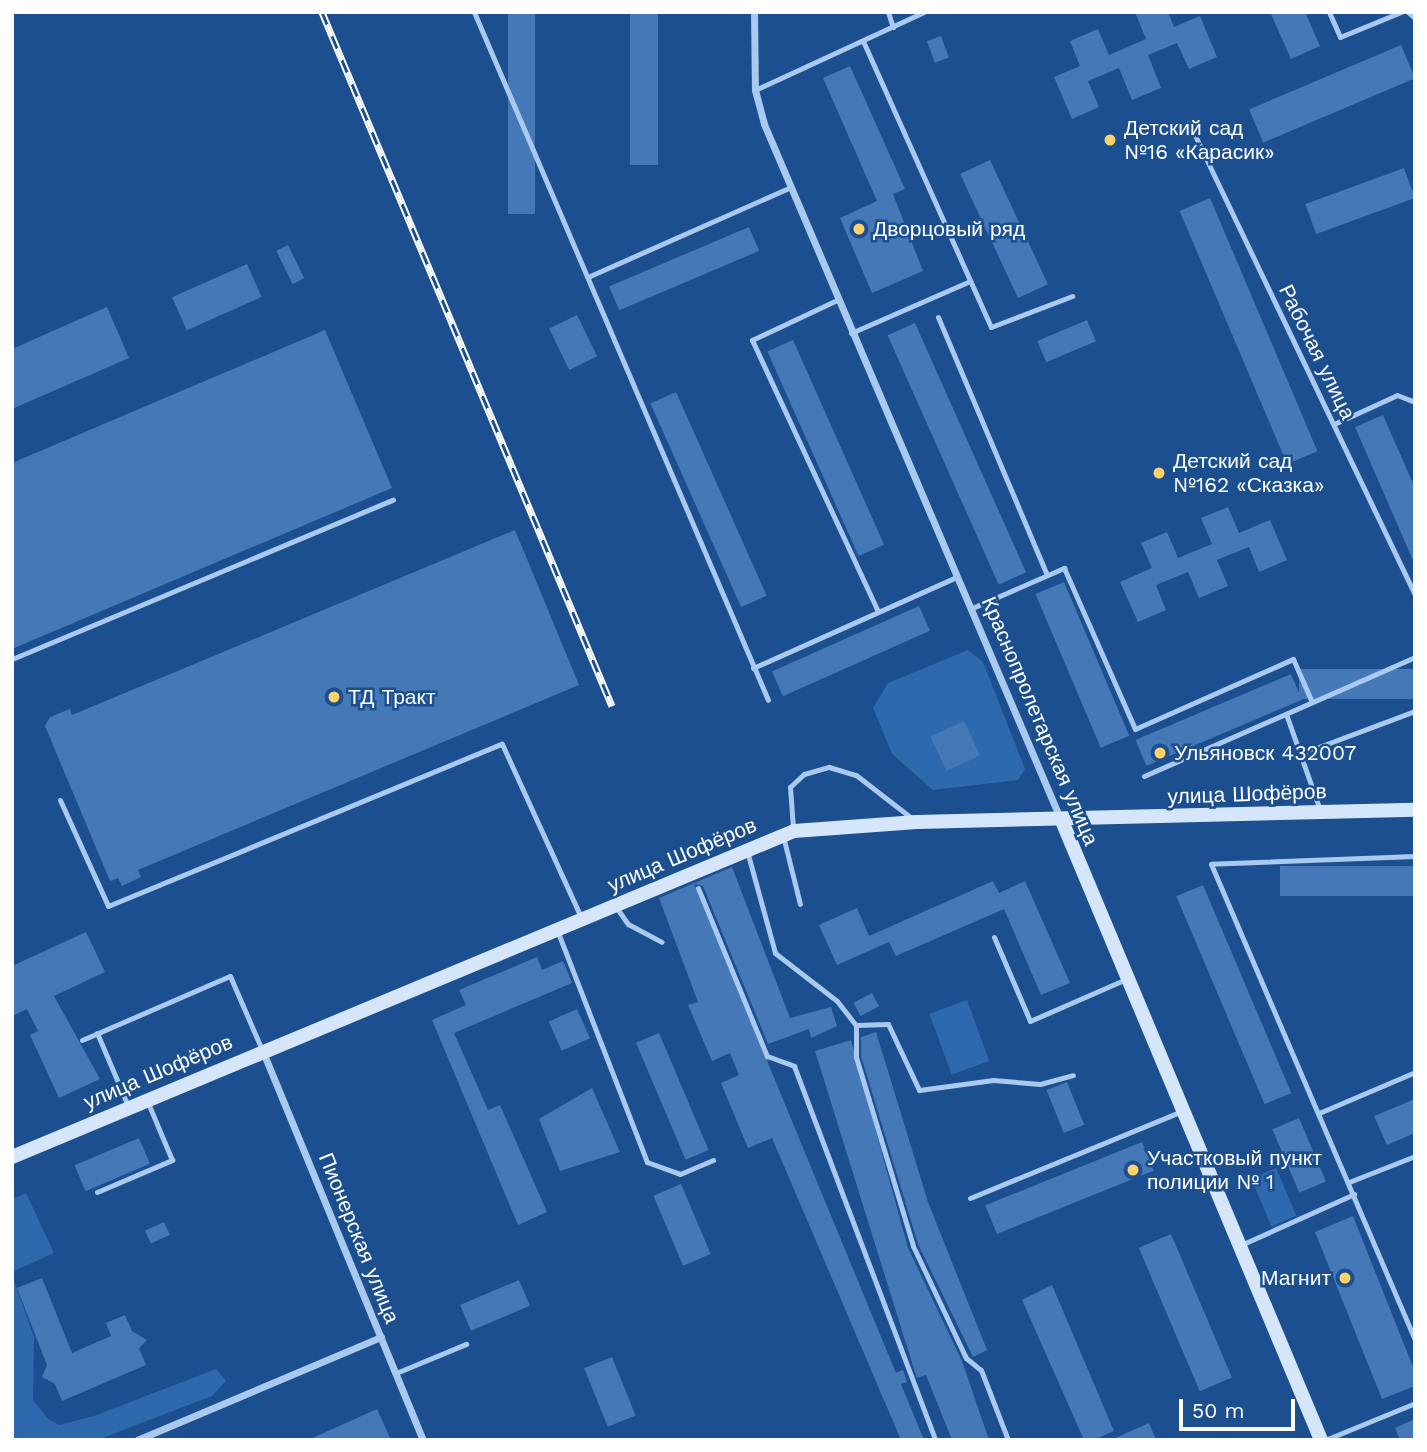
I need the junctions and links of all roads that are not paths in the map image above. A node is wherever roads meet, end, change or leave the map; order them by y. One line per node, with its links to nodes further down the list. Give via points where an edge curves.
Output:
1 (474, 12): 14 (lane)
2 (754, 12): 11 (street, Краснопролетарская улица)
3 (888, 12): 9 (lane)
4 (924, 12): 9 (lane)
5 (1329, 12): 6 (lane, via 1340,37)
6 (1401, 12)
7 (1408, 12): 8 (lane)
8 (1415, 19)
9 (892, 27): 10 (lane)
10 (863, 41): 11 (lane); 15 (lane)
11 (755, 90): 13 (street, Краснопролетарская улица)
12 (1189, 123): 21 (lane, Рабочая улица)
13 (789, 188): 14 (lane); 17 (street, Краснопролетарская улица)
14 (590, 276): 30 (lane)
15 (970, 281): 16 (lane, via 991,327); 19 (lane)
16 (1072, 296)
17 (837, 300): 19 (street, Краснопролетарская улица); 27 (lane, via 752,340)
18 (938, 317): 23 (lane)
19 (851, 333): 24 (street, Краснопролетарская улица)
20 (1415, 402): 21 (lane, via 1396,395)
21 (1334, 424): 25 (lane, Рабочая улица)
22 (393, 500): 29 (lane)
23 (1047, 575): 26 (lane); 32 (lane, via 1064,568 1135,729 1293,660)
24 (956, 577): 26 (street, Краснопролетарская улица); 27 (lane)
25 (1415, 595)
26 (970, 609): 40 (street, Краснопролетарская улица)
27 (878, 611): 30 (lane)
28 (1415, 657): 32 (lane)
29 (12, 659)
30 (753, 668): 31 (lane)
31 (768, 700)
32 (1312, 702): 34 (lane)
33 (1415, 711): 35 (lane)
34 (1286, 713): 35 (lane); 36 (lane)
35 (1300, 754): 39 (lane)
36 (1144, 776)
37 (60, 800): 48 (lane, via 108,906 502,744)
38 (1415, 810): 39 (street, улица Шофёров)
39 (1321, 813): 40 (street, улица Шофёров)
40 (1062, 821): 41 (street, улица Шофёров); 52 (street, Краснопролетарская улица)
41 (917, 822): 42 (street, улица Шофёров); 42 (lane, via 856,775 829,767 804,774 790,787)
42 (788, 833): 43 (street, улица Шофёров); 46 (lane)
43 (747, 850): 47 (street, улица Шофёров); 53 (lane, via 775,953 837,1001)
44 (1415, 856): 62 (lane, via 1211,864)
45 (698, 888): 78 (lane, via 767,1056 794,1066)
46 (800, 904)
47 (615, 906): 48 (street, улица Шофёров); 51 (lane, via 628,924)
48 (582, 919): 49 (street, улица Шофёров)
49 (557, 930): 56 (street, улица Шофёров); 65 (lane, via 647,1162 680,1174)
50 (994, 937): 52 (lane, via 1030,1021)
51 (663, 942)
52 (1126, 979): 61 (street, Краснопролетарская улица)
53 (856, 1025): 58 (lane, via 888,1024 919,1090 993,1080 1040,1084); 79 (lane, via 856,1057 914,1246 966,1358 981,1370)
54 (97, 1033): 55 (lane); 56 (lane, via 230,976); 60 (lane)
55 (82, 1040)
56 (262, 1051): 59 (street, улица Шофёров); 71 (street, Пионерская улица)
57 (1415, 1072): 62 (lane)
58 (1073, 1075)
59 (146, 1100): 60 (street, улица Шофёров); 67 (lane, via 172,1160)
60 (129, 1108): 64 (street, улица Шофёров)
61 (1182, 1111): 69 (lane); 70 (street, Краснопролетарская улица)
62 (1319, 1113): 66 (lane)
63 (1415, 1156): 66 (lane)
64 (12, 1157)
65 (713, 1160)
66 (1349, 1182): 68 (lane)
67 (97, 1192)
68 (1354, 1194): 70 (lane); 72 (lane)
69 (970, 1198)
70 (1239, 1246): 80 (street, Краснопролетарская улица)
71 (381, 1337): 74 (street, Пионерская улица); 76 (street)
72 (1415, 1340)
73 (466, 1344): 74 (lane)
74 (396, 1373): 77 (street, Пионерская улица)
75 (1415, 1403): 80 (lane)
76 (137, 1440)
77 (424, 1440)
78 (935, 1440)
79 (1008, 1440)
80 (1323, 1440)

